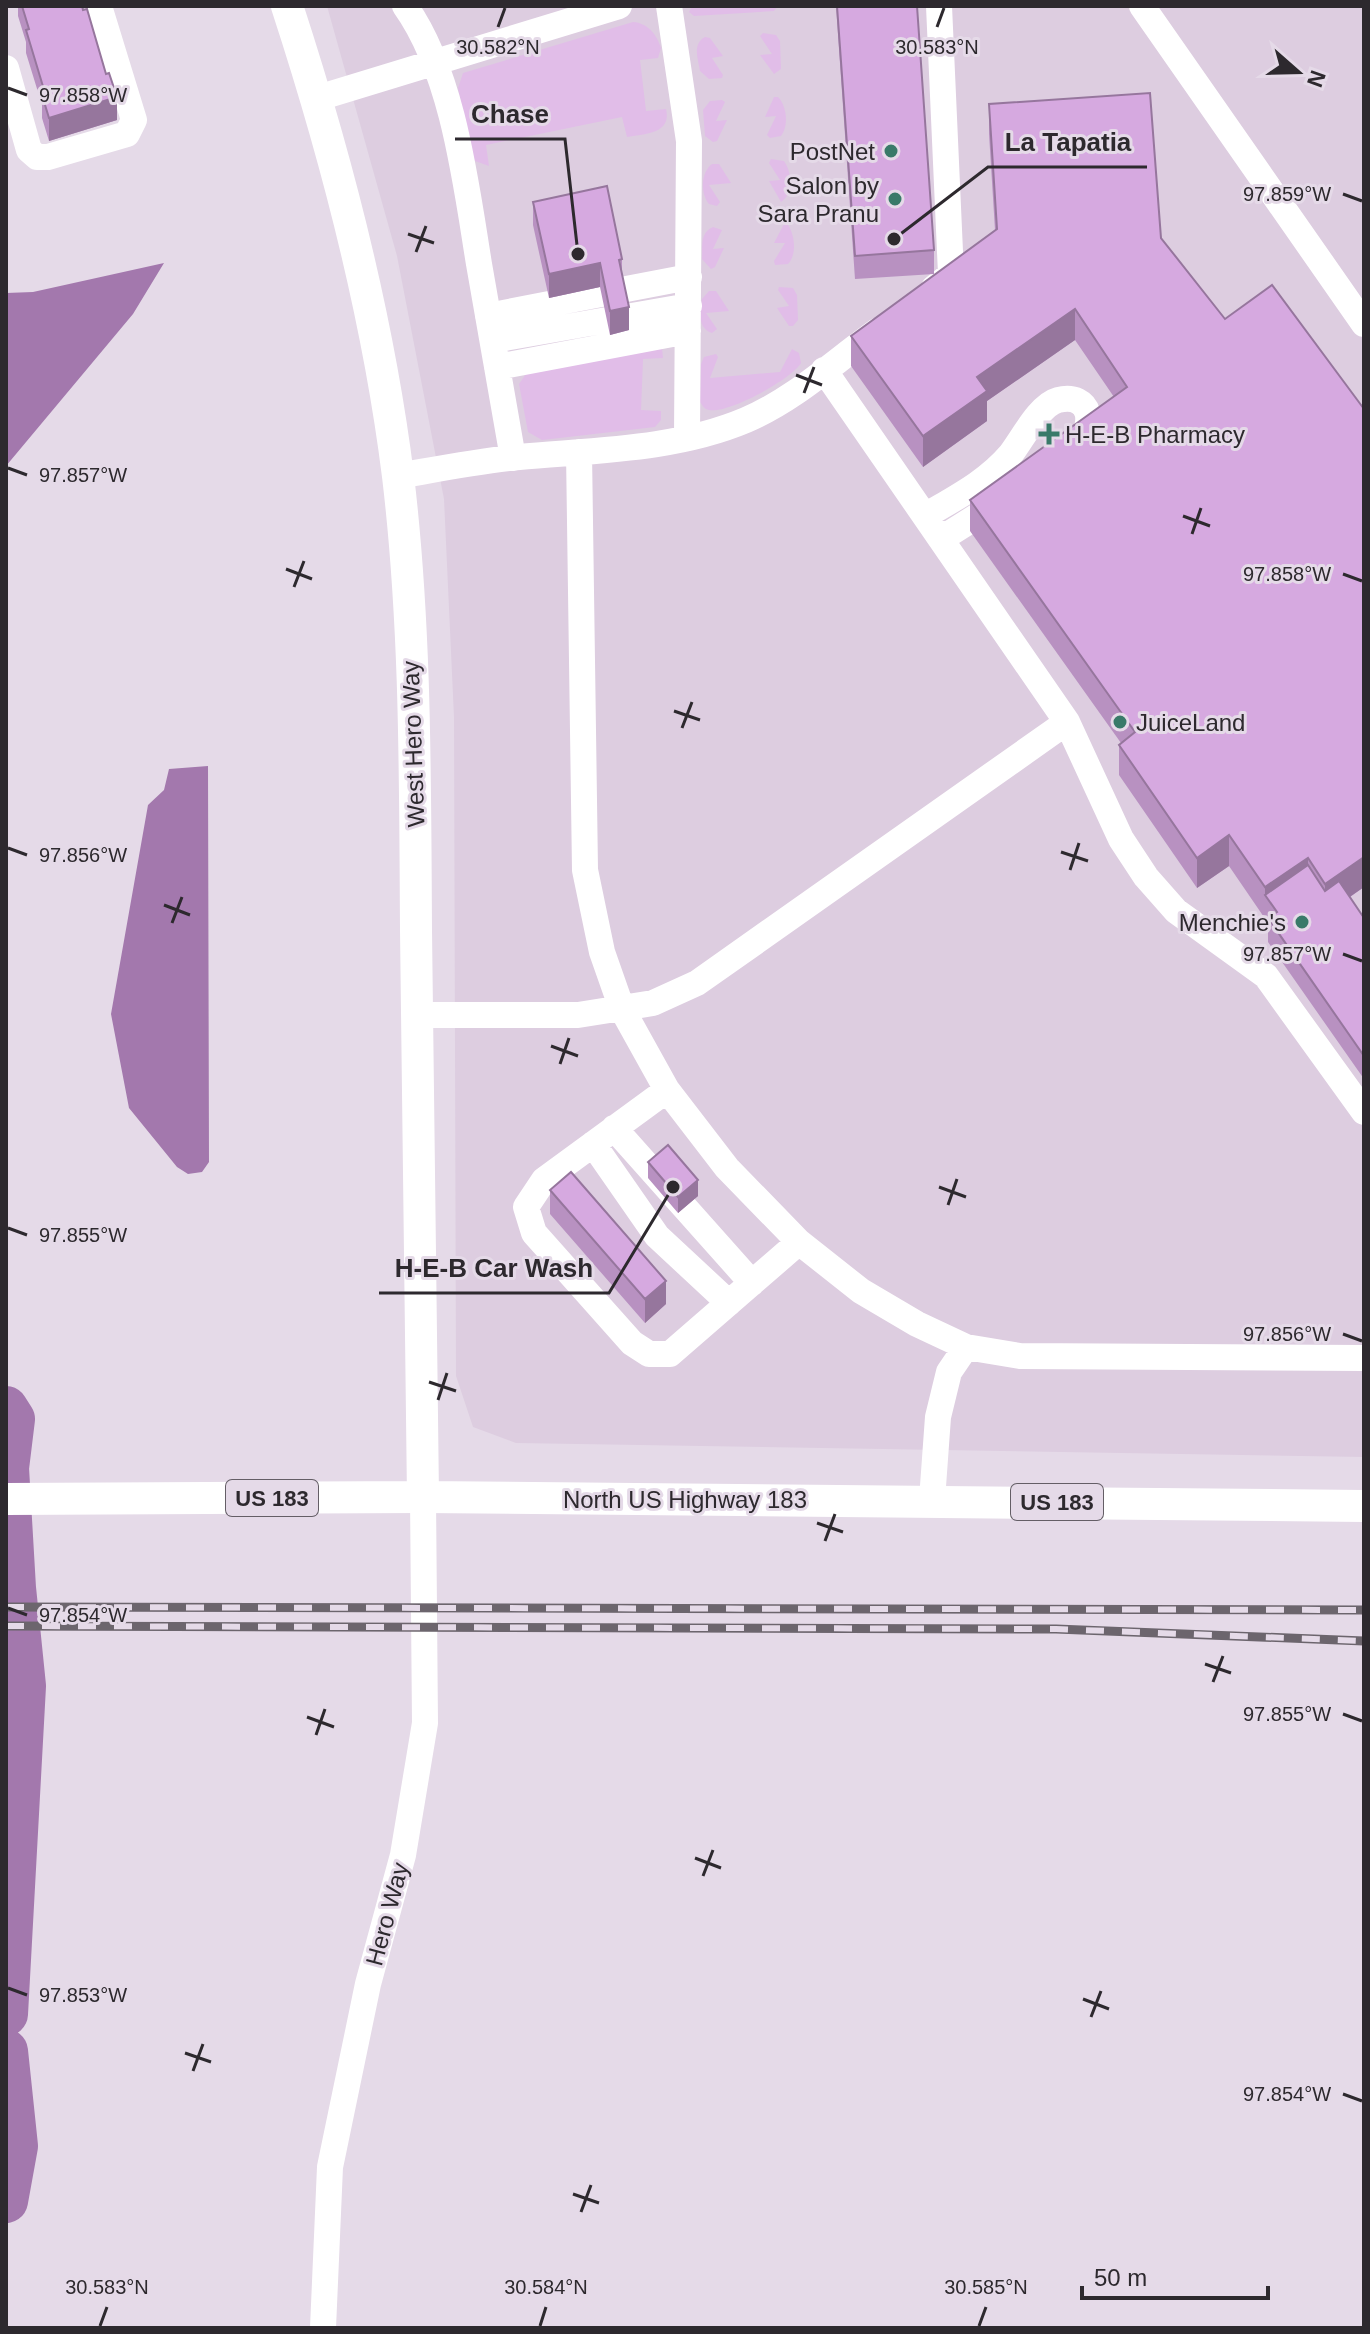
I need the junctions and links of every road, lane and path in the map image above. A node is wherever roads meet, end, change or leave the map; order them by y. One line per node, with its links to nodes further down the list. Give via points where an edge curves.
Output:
1 (99, 6): 10 (street, via 134,120 127,134 37,157 29,150)
2 (287, 6): 11 (main road, West Hero Way)
3 (405, 6): 9 (street)
4 (619, 6): 8 (street)
5 (669, 6): 12 (street, via 689,141)
6 (939, 6): 16 (street, via 951,274)
7 (1142, 6): 14 (street)
8 (558, 15): 9 (street)
9 (436, 61): 11 (street); 15 (street, via 466,184)
10 (6, 68)
11 (318, 98): 21 (main road, West Hero Way, via 376,340)
12 (689, 305): 13 (street); 13 (street); 15 (street); 17 (street)
13 (615, 312): 15 (street); 15 (street)
14 (1364, 324)
15 (493, 341): 19 (street)
16 (824, 370): 17 (street, via 791,397 758,414); 23 (street)
17 (687, 438): 18 (street)
18 (579, 452): 19 (street); 26 (street, via 585,870 602,952)
19 (513, 458): 21 (street)
20 (1049, 464): 23 (street, via 1084,438 1090,422 1086,409 1074,400 1056,400 976,486)
21 (398, 476): 27 (main road, West Hero Way, via 414,745)
22 (1014, 491): 24 (street)
23 (925, 516): 24 (street)
24 (941, 539): 25 (street)
25 (1067, 722): 26 (street, via 697,983 653,1003); 29 (street, via 1121,839 1146,877 1176,911 1266,976)
26 (622, 1009): 27 (street, via 578,1015); 28 (street)
27 (417, 1015): 36 (main road, West Hero Way)
28 (667, 1090): 30 (street); 31 (street, via 727,1168)
29 (1364, 1112)
30 (603, 1136): 32 (street); 33 (street, via 657,1236); 33 (street, via 544,1180 526,1207 534,1233 632,1343 649,1354 670,1354)
31 (799, 1242): 32 (street); 34 (street, via 861,1291)
32 (752, 1283): 33 (street)
33 (729, 1303)
34 (966, 1347): 35 (street, via 1020,1356); 38 (street, via 949,1372 938,1417)
35 (1364, 1358)
36 (423, 1497): 37 (main road, North US Highway 183 / US 183); 38 (main road, North US Highway 183 / US 183); 40 (street, Hero Way, via 425,1723 403,1855 368,1984 330,2167)
37 (6, 1499)
38 (932, 1500): 39 (main road, North US Highway 183 / US 183)
39 (1364, 1506)
40 (323, 2328)

